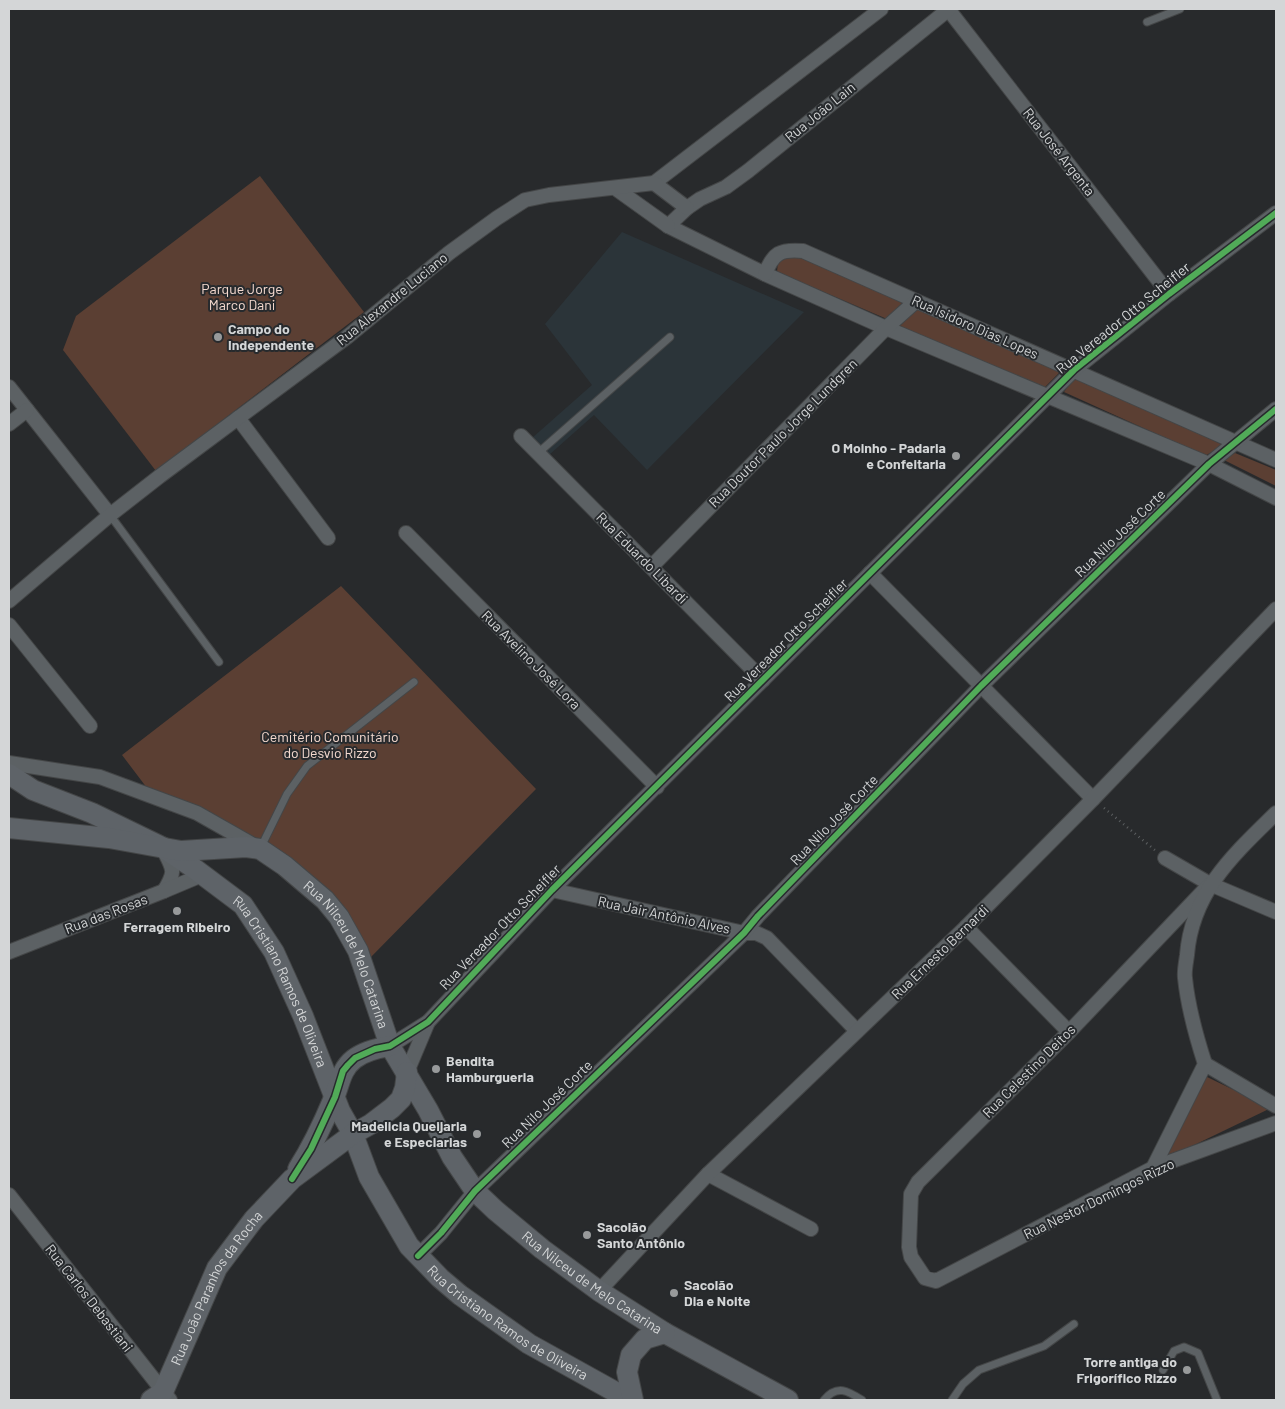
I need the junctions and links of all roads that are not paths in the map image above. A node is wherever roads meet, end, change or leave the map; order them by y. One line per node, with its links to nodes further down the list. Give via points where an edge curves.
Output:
1 (881, 9): 5 (street)
2 (948, 9): 7 (street, Rua João Lain, via 748,171); 11 (street, Rua José Argenta)
3 (1180, 9): 4 (lane)
4 (1147, 22)
5 (654, 184): 6 (street, Rua Alexandre Luciano); 7 (street)
6 (616, 188): 9 (street); 20 (street, Rua Alexandre Luciano, via 525,200 449,253 347,337)
7 (687, 208): 9 (street)
8 (1276, 213): 11 (street, Rua Vereador Otto Scheifler)
9 (668, 226): 10 (street)
10 (765, 274): 12 (street, Rua Isidoro Dias Lopes, via 776,254 788,249 803,251); 13 (street)
11 (1169, 294): 15 (street, Rua Vereador Otto Scheifler)
12 (916, 300): 13 (street, Rua Doutor Paulo Jorge Lundgren); 15 (street, Rua Isidoro Dias Lopes)
13 (886, 328): 17 (street); 31 (street, Rua Doutor Paulo Jorge Lundgren)
14 (670, 337): 24 (lane)
15 (1074, 370): 17 (street, Rua Vereador Otto Scheifler); 23 (street, Rua Isidoro Dias Lopes)
16 (9, 387): 19 (street)
17 (1048, 396): 26 (street); 32 (street, Rua Vereador Otto Scheifler)
18 (1276, 409): 23 (street, Rua Nilo José Corte)
19 (27, 410): 21 (street); 28 (street)
20 (238, 418): 28 (street, Rua Alexandre Luciano); 30 (street)
21 (9, 424)
22 (521, 436): 24 (street, Rua Eduardo Libardi)
23 (1235, 441): 25 (street, Rua Isidoro Dias Lopes); 26 (street, Rua Nilo José Corte)
24 (538, 453): 31 (street, Rua Eduardo Libardi)
25 (1276, 460)
26 (1209, 464): 27 (street); 39 (street, Rua Nilo José Corte)
27 (1276, 498)
28 (110, 515): 33 (street, Rua Alexandre Luciano); 36 (lane)
29 (406, 533): 43 (street, Rua Avelino José Lora)
30 (328, 538)
31 (650, 567): 37 (street, Rua Eduardo Libardi)
32 (870, 573): 37 (street, Rua Vereador Otto Scheifler); 39 (street)
33 (9, 601)
34 (1276, 608): 44 (street, Rua Ernesto Bernardi)
35 (9, 625): 40 (street)
36 (219, 662)
37 (763, 680): 43 (street, Rua Vereador Otto Scheifler)
38 (414, 682): 48 (lane, via 307,766)
39 (981, 686): 44 (street); 56 (street, Rua Nilo José Corte)
40 (90, 726)
41 (9, 763): 48 (street, Rua Nilceu de Melo Catarina, via 100,777 197,813)
42 (9, 774): 47 (street, Rua Cristiano Ramos de Oliveira, via 33,790 92,813)
43 (657, 786): 52 (street, Rua Vereador Otto Scheifler)
44 (1093, 799): 55 (street, Rua Ernesto Bernardi)
45 (1276, 813): 51 (street, Rua Celestino Deitos, via 1239,849)
46 (9, 828): 47 (street, via 110,838)
47 (162, 848): 48 (street, via 181,851); 50 (street, Rua Cristiano Ramos de Oliveira); 53 (street, via 172,867 172,876)
48 (253, 848): 50 (street, via 211,860); 61 (street, Rua Nilceu de Melo Catarina, via 285,866 339,916 358,951)
49 (1165, 858): 51 (street)
50 (198, 872): 53 (street, Rua das Rosas); 64 (street, Rua Cristiano Ramos de Oliveira, via 243,905 274,952)
51 (1210, 884): 54 (street); 60 (street, Rua Celestino Deitos); 62 (street, Rua Celestino Deitos, via 1188,934 1185,976 1192,1021)
52 (552, 890): 56 (street, Rua Jair Antônio Alves); 58 (street, Rua Vereador Otto Scheifler)
53 (164, 892): 57 (street, Rua das Rosas)
54 (1276, 912)
55 (966, 927): 59 (street, Rua Ernesto Bernardi); 60 (street)
56 (744, 932): 59 (street, Rua Jair Antônio Alves, via 767,938); 71 (street, Rua Nilo José Corte)
57 (9, 952)
58 (428, 1022): 61 (street, Rua Vereador Otto Scheifler); 63 (street, Rua Vereador Otto Scheifler)
59 (857, 1031): 69 (street, Rua Ernesto Bernardi)
60 (1069, 1032): 75 (street, Rua Celestino Deitos, via 918,1182 911,1194 909,1246 911,1257)
61 (390, 1046): 63 (street, Rua Nilceu de Melo Catarina); 64 (street, Rua Vereador Otto Scheifler, via 355,1058 343,1072)
62 (1205, 1064): 65 (street); 68 (street)
63 (407, 1072): 67 (street, Rua Vereador Otto Scheifler, via 401,1100 372,1124); 71 (street, Rua Nilceu de Melo Catarina)
64 (335, 1097): 67 (street, Rua Cristiano Ramos de Oliveira); 70 (street, Rua João Paranhos da Rocha, via 312,1148)
65 (1276, 1106)
66 (1276, 1123): 68 (street, Rua Nestor Domingos Rizzo)
67 (352, 1134): 70 (street, Rua João Paranhos da Rocha); 74 (street, Rua Cristiano Ramos de Oliveira, via 369,1177)
68 (1153, 1168): 75 (street, Rua Nestor Domingos Rizzo, via 936,1281)
69 (708, 1174): 73 (street); 76 (street, Rua Ernesto Bernardi)
70 (292, 1179): 80 (street, Rua João Paranhos da Rocha, via 254,1218 218,1268)
71 (474, 1190): 74 (street, Rua Nilo José Corte, via 441,1233); 76 (street, Rua Nilceu de Melo Catarina, via 542,1249)
72 (9, 1195): 80 (street, Rua Carlos Debastiani)
73 (811, 1229)
74 (418, 1256): 81 (street, Rua Cristiano Ramos de Oliveira, via 454,1290 529,1344)
75 (925, 1278)
76 (599, 1291): 78 (street, Rua Nilceu de Melo Catarina)
77 (1074, 1324): 85 (lane, via 1044,1346 979,1370 963,1384)
78 (666, 1333): 81 (street, via 645,1340 631,1355 627,1372); 82 (street, Rua Nilceu de Melo Catarina)
79 (1163, 1370): 86 (lane, via 1174,1351 1184,1347 1198,1354)
80 (162, 1398)
81 (632, 1400)
82 (788, 1400)
83 (824, 1400): 84 (lane, via 835,1391 847,1390)
84 (862, 1400)
85 (952, 1400)
86 (1217, 1400)

